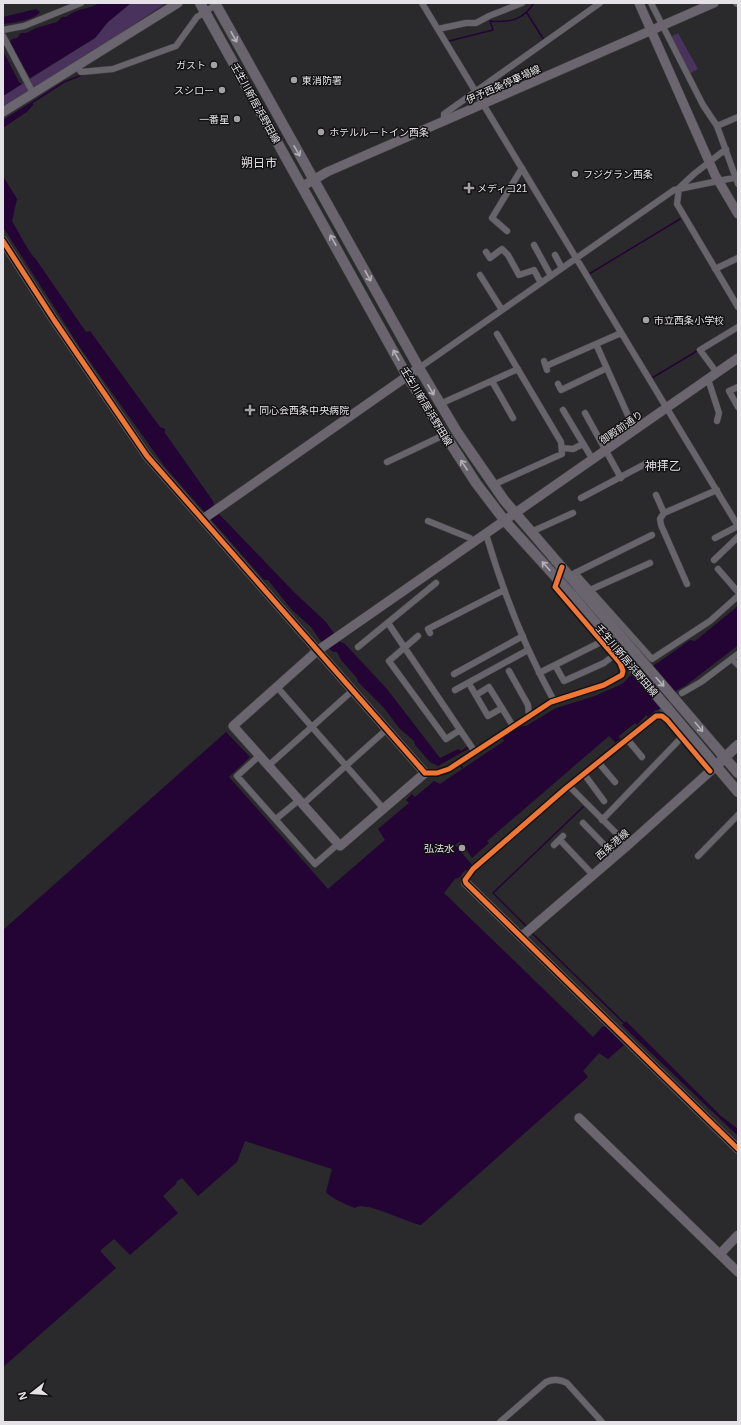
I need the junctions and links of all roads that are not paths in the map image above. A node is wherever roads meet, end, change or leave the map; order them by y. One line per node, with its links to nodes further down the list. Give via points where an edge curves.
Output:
1 (81, 3): 13 (street, via 24,26)
2 (178, 3): 16 (street)
3 (422, 3): 12 (street)
4 (522, 3): 12 (street, via 476,23)
5 (600, 3): 17 (street)
6 (639, 3): 14 (street)
7 (651, 3): 11 (street)
8 (714, 3): 11 (street, 伊予西条停車場線)
9 (217, 4): 10 (street); 27 (main road, 壬生川新居浜野田線, one-way to 27)
10 (202, 7): 16 (street, via 176,46 113,69 82,72); 30 (main road, 壬生川新居浜野田線)
11 (663, 26): 14 (street, 伊予西条停車場線); 23 (street, via 703,105)
12 (438, 29): 17 (street)
13 (3, 30)
14 (651, 31): 19 (street, 伊予西条停車場線); 25 (street)
15 (3, 36): 18 (street)
16 (77, 66): 18 (street)
17 (476, 90): 19 (street); 22 (street, via 444,114)
18 (33, 93): 20 (street)
19 (484, 104): 22 (street, 伊予西条停車場線); 26 (street)
20 (3, 112)
21 (738, 117): 23 (street)
22 (444, 122): 27 (street, 伊予西条停車場線)
23 (717, 126): 24 (street)
24 (726, 150): 25 (street); 28 (street)
25 (709, 162): 29 (street); 31 (street)
26 (522, 168): 33 (street, via 492,218); 39 (street)
27 (314, 179): 30 (street, 伊予西条停車場線); 53 (main road, 壬生川新居浜野田線, one-way to 53)
28 (737, 179): 29 (street)
29 (718, 181): 31 (street); 32 (street)
30 (303, 186): 57 (main road, 壬生川新居浜野田線, one-way to 30)
31 (679, 188): 39 (street); 41 (street, via 677,204)
32 (738, 214)
33 (507, 231)
34 (3, 240): 85 (street, via 147,456)
35 (534, 245): 43 (street)
36 (486, 252): 44 (street, via 490,258 502,249 519,275 534,270)
37 (554, 255): 40 (street)
38 (738, 258): 41 (street)
39 (576, 259): 40 (street); 48 (street)
40 (562, 268): 43 (street)
41 (715, 269): 45 (street)
42 (480, 275): 46 (street)
43 (551, 276): 44 (street)
44 (541, 283): 46 (street)
45 (738, 307)
46 (502, 310): 53 (street)
47 (738, 327): 56 (street, via 700,350)
48 (621, 333): 50 (street); 64 (street)
49 (497, 334): 55 (street)
50 (596, 344): 52 (street); 54 (street)
51 (738, 358): 56 (street, 御殿前通り)
52 (546, 366)
53 (419, 368): 57 (street); 62 (main road, 壬生川新居浜野田線, one-way to 62)
54 (607, 368): 60 (street, via 561,390); 69 (street)
55 (518, 369): 59 (street); 72 (street)
56 (717, 373): 58 (street, 御殿前通り)
57 (407, 376): 70 (main road, 壬生川新居浜野田線); 85 (street)
58 (708, 379): 64 (street, 御殿前通り); 68 (street, via 719,413)
59 (492, 380): 62 (street); 67 (street)
60 (558, 384)
61 (738, 387): 63 (street, via 730,391)
62 (440, 404): 78 (main road, 壬生川新居浜野田線)
63 (738, 407)
64 (667, 408): 69 (street, 御殿前通り); 79 (street)
65 (563, 410): 71 (street)
66 (585, 413): 73 (street)
67 (513, 418)
68 (717, 421)
69 (635, 430): 73 (street, 御殿前通り)
70 (444, 435): 75 (street); 87 (main road, 壬生川新居浜野田線, one-way to 70)
71 (583, 444): 72 (street, via 573,449); 74 (street)
72 (563, 448): 78 (street, via 562,454)
73 (607, 450): 74 (street, 御殿前通り); 77 (street)
74 (593, 460): 82 (street, 御殿前通り)
75 (387, 462)
76 (647, 463): 77 (street)
77 (621, 478): 81 (street)
78 (493, 485): 82 (main road, 壬生川新居浜野田線)
79 (717, 490): 84 (street); 88 (street)
80 (656, 495): 84 (street)
81 (581, 498)
82 (516, 513): 87 (street, 御殿前通り); 89 (main road, 壬生川新居浜野田線)
83 (573, 513): 89 (street)
84 (664, 513): 102 (street, via 661,515 661,525)
85 (204, 518): 116 (street)
86 (428, 521): 94 (street, via 470,538)
87 (505, 521): 90 (street, 御殿前通り); 100 (main road, 壬生川新居浜野田線, one-way to 87)
88 (738, 526): 93 (street)
89 (532, 532): 97 (main road, 壬生川新居浜野田線)
90 (486, 534): 94 (street, 御殿前通り); 105 (street)
91 (652, 535): 104 (street, via 575,573)
92 (738, 537): 95 (street)
93 (715, 538)
94 (473, 543): 99 (street, 御殿前通り)
95 (714, 560)
96 (650, 563): 106 (street)
97 (562, 567): 100 (street); 104 (main road, 壬生川新居浜野田線)
98 (718, 570): 107 (street)
99 (422, 578): 103 (street); 116 (street, 御殿前通り)
100 (558, 580): 104 (main road, 壬生川新居浜野田線); 113 (street, via 555,587)
101 (436, 583): 103 (street)
102 (687, 584)
103 (429, 589): 109 (street)
104 (578, 589): 106 (street); 131 (main road, 壬生川新居浜野田線, one-way to 131, via 647,667); 134 (main road, 壬生川新居浜野田線)
105 (504, 590): 110 (street, via 428,629); 112 (street)
106 (590, 590): 108 (street, via 652,659 710,621)
107 (738, 592)
108 (738, 596)
109 (388, 624): 114 (street); 115 (street)
110 (430, 633)
111 (418, 636): 115 (street)
112 (523, 636): 117 (street); 125 (street)
113 (601, 642): 119 (street); 121 (street)
114 (358, 647)
115 (403, 648): 139 (street); 139 (street, via 388,661 446,739)
116 (320, 649): 126 (street, 御殿前通り); 129 (street)
117 (528, 650): 124 (street); 128 (street)
118 (738, 654): 120 (street)
119 (613, 656): 121 (street, via 604,663 564,681); 132 (street, via 622,667 622,675 604,685)
120 (732, 659): 122 (street); 131 (street, via 696,686)
121 (555, 665): 124 (street)
122 (738, 665)
123 (509, 671): 135 (street, via 528,705)
124 (539, 673): 132 (street)
125 (454, 674)
126 (277, 687): 137 (street); 144 (street, 御殿前通り, via 233,726)
127 (471, 687): 130 (street)
128 (456, 690)
129 (352, 691): 137 (street); 138 (street)
130 (476, 695): 133 (street, via 489,687); 133 (street, via 488,716)
131 (678, 695): 146 (main road, 壬生川新居浜野田線, one-way to 146)
132 (554, 701): 135 (street)
133 (502, 708): 136 (street)
134 (661, 711): 140 (street, via 662,716); 141 (street); 150 (main road, 壬生川新居浜野田線)
135 (529, 716): 136 (street)
136 (513, 726): 143 (street)
137 (312, 727): 148 (street); 149 (street)
138 (386, 730): 149 (street); 151 (street)
139 (460, 730): 143 (street)
140 (682, 737): 150 (street); 162 (street)
141 (627, 739): 145 (street); 147 (street)
142 (738, 745): 146 (main road)
143 (475, 752): 151 (street, via 443,772)
144 (259, 756): 148 (street); 161 (street, via 237,776)
145 (642, 757)
146 (725, 758): 150 (main road); 152 (main road, 壬生川新居浜野田線)
147 (598, 762): 153 (street); 154 (street)
148 (268, 766): 158 (street)
149 (346, 766): 158 (street); 159 (street)
150 (713, 769): 156 (main road, 壬生川新居浜野田線); 166 (street, 西条港線)
151 (425, 772): 159 (street)
152 (738, 773)
153 (584, 774): 155 (street); 157 (street)
154 (615, 782)
155 (569, 786): 162 (street); 170 (street, via 473,869 466,878)
156 (738, 792)
157 (604, 801)
158 (301, 802): 161 (street); 164 (street)
159 (383, 808): 164 (street, via 340,846)
160 (738, 815): 168 (street)
161 (276, 819): 164 (street, via 315,864)
162 (602, 820): 166 (street)
163 (583, 823): 167 (street)
164 (338, 844)
165 (554, 845): 169 (street, via 561,838)
166 (628, 845): 167 (street, 西条港線)
167 (615, 856): 169 (street, 西条港線)
168 (698, 856)
169 (593, 875): 171 (street, 西条港線)
170 (466, 883): 171 (street)
171 (521, 937): 173 (street)
172 (579, 1118): 175 (street)
173 (738, 1149)
174 (738, 1235): 175 (street)
175 (720, 1254): 176 (street)
176 (738, 1272)
177 (500, 1422): 178 (street, via 551,1380 562,1380 567,1383)
178 (602, 1422)

